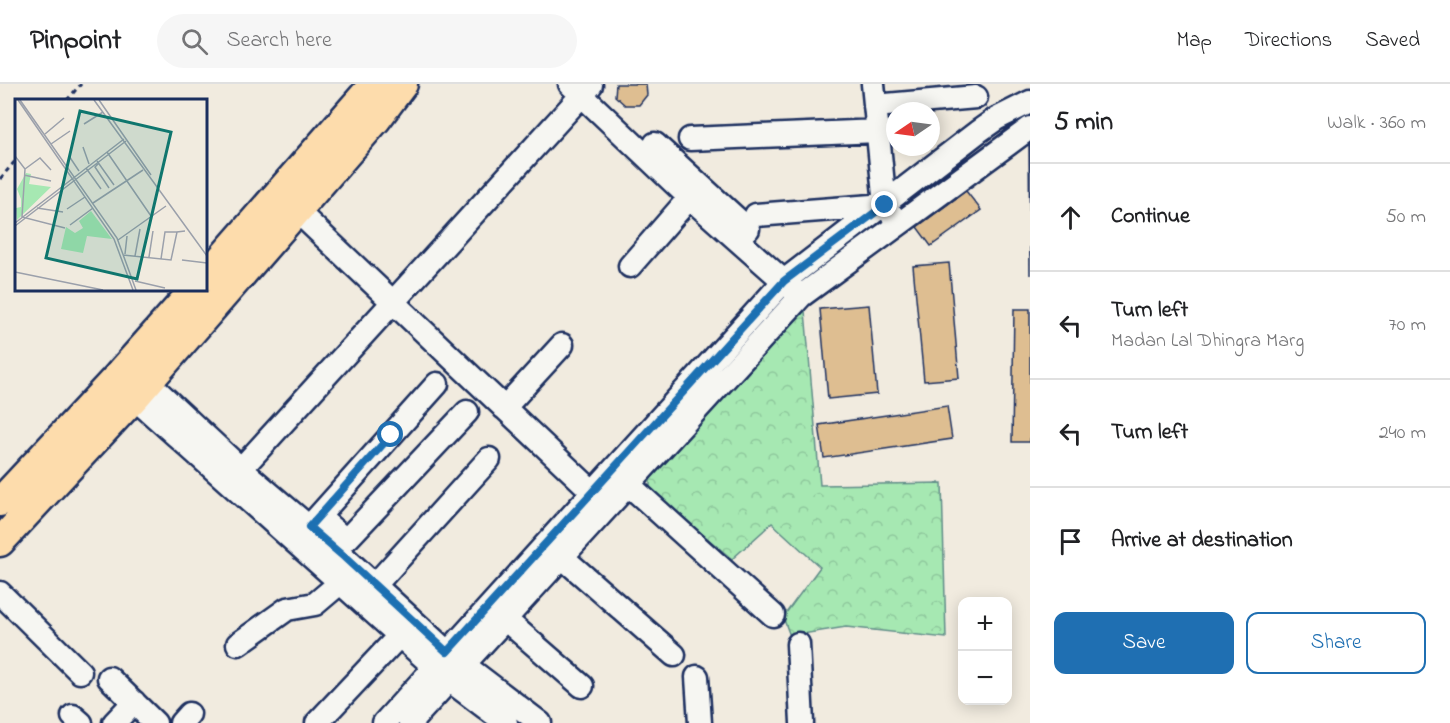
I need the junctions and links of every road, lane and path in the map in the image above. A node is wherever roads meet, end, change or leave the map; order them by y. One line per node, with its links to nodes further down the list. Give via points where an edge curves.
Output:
1 (81, 84): 8 (path)
2 (374, 84): 22 (main road)
3 (403, 84): 10 (main road)
4 (414, 84): 10 (main road)
5 (584, 87): 16 (street); 26 (street)
6 (874, 95): 7 (street); 12 (street)
7 (976, 97)
8 (68, 99)
9 (1030, 102): 17 (street, via 996,119)
10 (376, 120): 18 (main road)
11 (1030, 128): 20 (street)
12 (878, 131): 13 (street); 17 (street)
13 (690, 139)
14 (15, 161): 15 (path)
15 (0, 179)
16 (695, 191): 21 (street); 23 (street)
17 (885, 205): 19 (street); 20 (street); 23 (street)
18 (297, 211): 26 (street); 28 (main road)
19 (756, 214)
20 (899, 225): 25 (street)
21 (630, 266)
22 (207, 275)
23 (790, 276): 25 (street); 37 (street)
24 (193, 291): 28 (main road)
25 (807, 292): 36 (street)
26 (393, 302): 30 (street); 35 (street)
27 (562, 345): 30 (street)
28 (131, 381): 35 (street); 38 (main road); 40 (main road)
29 (437, 384): 32 (street)
30 (504, 408): 37 (street)
31 (467, 412): 34 (street)
32 (391, 435): 34 (street); 39 (street)
33 (489, 459): 44 (street)
34 (419, 463): 39 (street, via 348,538)
35 (235, 476): 39 (street)
36 (628, 484): 41 (street); 45 (street)
37 (593, 492): 51 (street)
38 (0, 502)
39 (308, 528): 42 (street); 44 (street)
40 (0, 542)
41 (562, 557): 46 (street); 50 (street)
42 (341, 582): 44 (street); 48 (street, via 315,604 287,609)
43 (0, 593): 52 (street)
44 (368, 593): 47 (street); 51 (street)
45 (772, 615)
46 (506, 620): 51 (street); 55 (street)
47 (400, 635): 51 (street); 59 (street)
48 (238, 644)
49 (798, 644): 65 (street)
50 (674, 655)
51 (448, 666): 60 (street); 61 (street); 62 (street); 63 (street)
52 (80, 672)
53 (697, 677): 64 (street)
54 (109, 678): 56 (street)
55 (582, 686)
56 (134, 702): 57 (street); 58 (street)
57 (114, 723)
58 (155, 723)
59 (317, 723)
60 (384, 723)
61 (410, 723)
62 (507, 723)
63 (540, 723)
64 (700, 723)
65 (802, 723)

